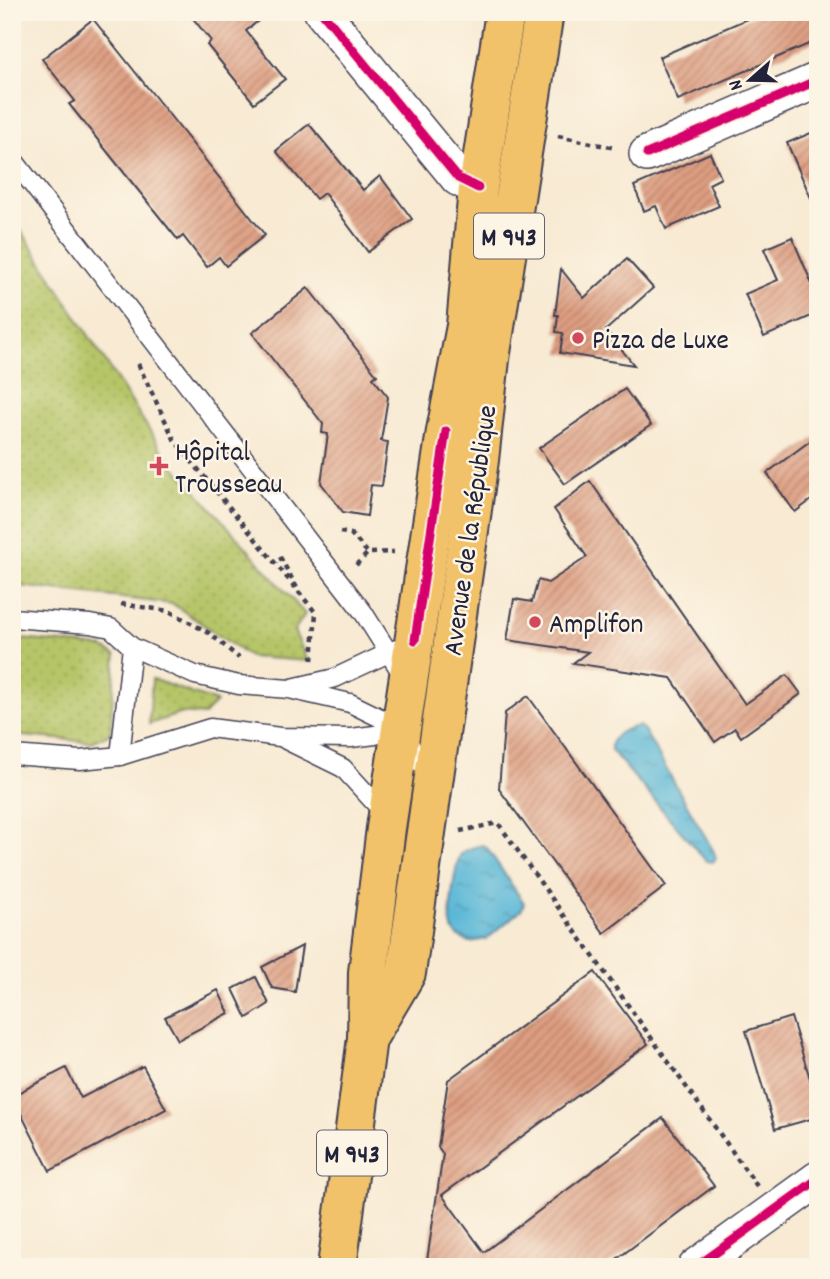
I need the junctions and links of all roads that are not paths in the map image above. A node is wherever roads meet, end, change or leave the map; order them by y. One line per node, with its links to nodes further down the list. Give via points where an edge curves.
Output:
1 (322, 12): 7 (street, via 458,178)
2 (505, 12): 7 (main road, Avenue de la République / M 943)
3 (544, 12): 11 (main road, Avenue de la République / M 943, via 490,359 479,460)
4 (818, 80): 5 (street)
5 (647, 154)
6 (12, 158): 11 (lane, via 348,592)
7 (478, 188): 11 (main road, Avenue de la République / M 943, via 466,326 446,431)
8 (12, 618): 9 (lane, via 111,628)
9 (132, 647): 10 (lane, via 195,675); 14 (lane)
10 (289, 689): 11 (lane, via 351,703); 11 (lane, via 357,668)
11 (415, 690): 12 (lane, via 375,735); 15 (main road, Avenue de la République / M 943); 16 (main road, Avenue de la République / M 943); 16 (lane, via 419,762)
12 (280, 737): 14 (lane, via 210,728); 15 (lane, via 343,768)
13 (12, 755): 14 (lane, via 80,760)
14 (120, 756)
15 (388, 817): 17 (main road, Avenue de la République / M 943, via 368,972)
16 (441, 827): 17 (main road, Avenue de la République / M 943, via 406,973)
17 (367, 1038): 19 (main road, Avenue de la République / M 943)
18 (818, 1179): 20 (street)
19 (337, 1267)
20 (696, 1267)

